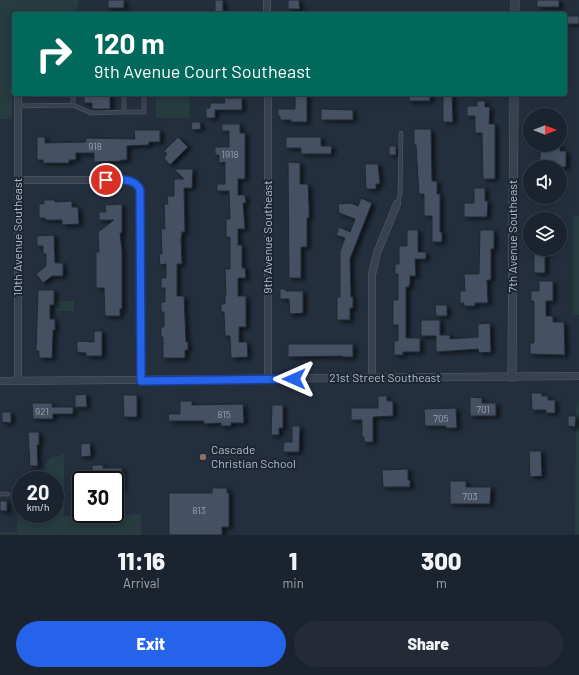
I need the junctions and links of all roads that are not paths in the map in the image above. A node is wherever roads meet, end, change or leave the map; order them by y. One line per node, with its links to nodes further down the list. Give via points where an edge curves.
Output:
1 (267, 0): 3 (street)
2 (515, 0): 4 (street)
3 (267, 12)
4 (515, 12)
5 (18, 96): 12 (street, 10th Avenue Southeast)
6 (73, 96): 11 (lane)
7 (124, 96): 13 (lane)
8 (144, 96): 13 (lane, via 144,112)
9 (268, 96): 19 (street, 9th Avenue Southeast)
10 (514, 96): 18 (street, 7th Avenue Southeast)
11 (73, 104): 12 (lane); 13 (lane, via 90,113)
12 (18, 106): 15 (street, 10th Avenue Southeast)
13 (124, 112)
14 (400, 133): 16 (lane, via 400,196)
15 (18, 180): 21 (street, 10th Avenue Southeast); 23 (street, via 120,180 139,186)
16 (397, 204): 20 (street, via 376,252 372,274)
17 (579, 376): 18 (street, 21st Street Southeast)
18 (512, 377): 20 (street, 21st Street Southeast)
19 (268, 379): 20 (street, 21st Street Southeast); 23 (street, 21st Street Southeast)
20 (372, 379)
21 (18, 380): 22 (street, 21st Street Southeast); 23 (street, 21st Street Southeast)
22 (0, 381)
23 (141, 381)
24 (0, 494): 25 (lane)
25 (8, 494)

